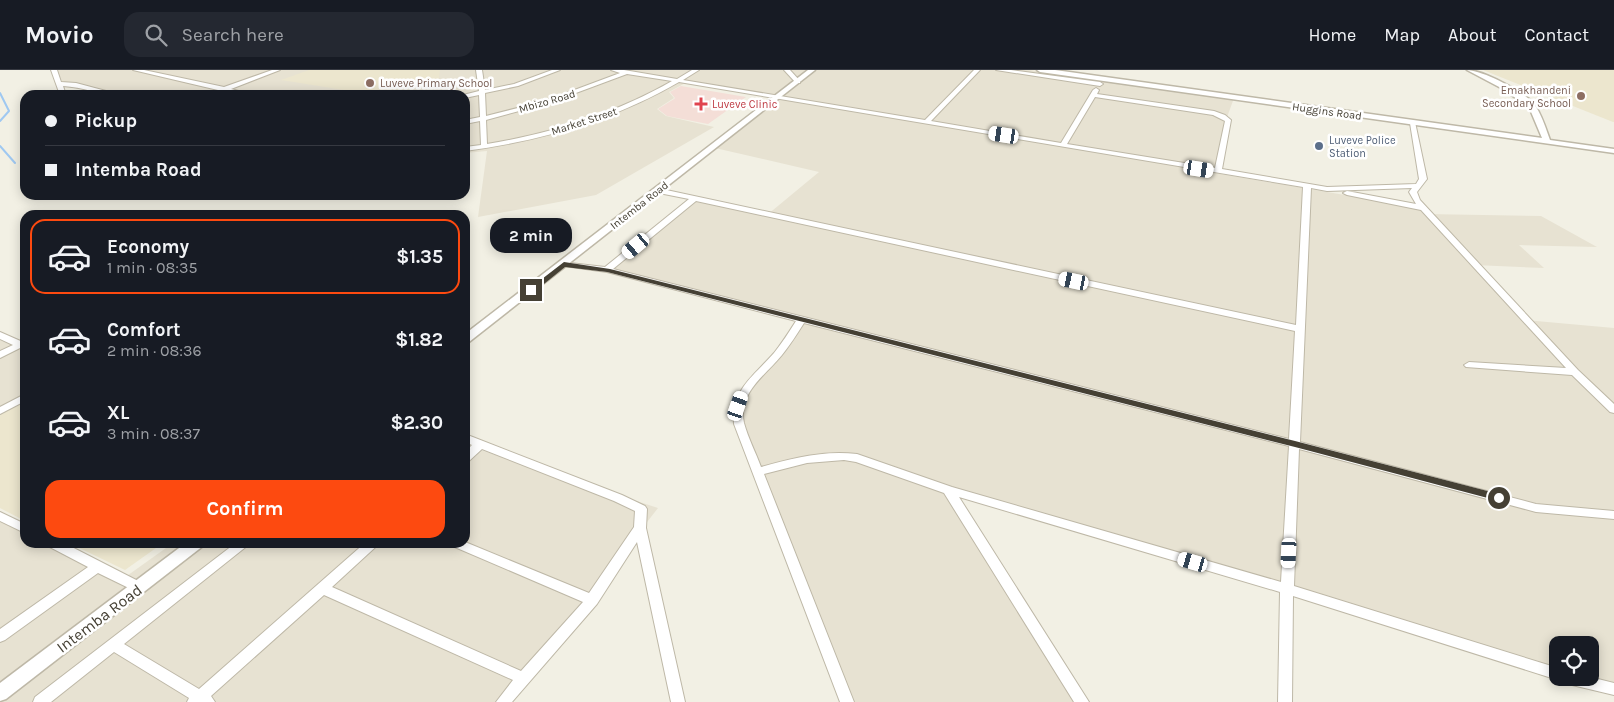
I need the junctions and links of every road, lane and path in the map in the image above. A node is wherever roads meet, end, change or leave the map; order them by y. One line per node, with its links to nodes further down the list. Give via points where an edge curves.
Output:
1 (54, 70): 18 (street)
2 (136, 70): 19 (street)
3 (274, 70): 19 (street)
4 (479, 70): 23 (street)
5 (557, 70): 23 (street)
6 (614, 70): 14 (street)
7 (696, 70): 15 (street, Market Street)
8 (787, 70): 16 (street)
9 (812, 70): 16 (street, Intemba Road)
10 (977, 70): 29 (street)
11 (999, 70): 17 (street)
12 (1040, 70): 17 (street, Huggins Road)
13 (1470, 70): 31 (street, via 1504,86 1528,103 1536,112)
14 (627, 72): 15 (street); 27 (street, Mbizo Road, via 571,95)
15 (678, 80): 26 (street); 33 (street, Market Street, via 651,96 597,118)
16 (798, 82): 26 (street, Intemba Road)
17 (1101, 82): 25 (street); 30 (street, Huggins Road)
18 (59, 84): 20 (street); 21 (street)
19 (225, 89): 22 (street)
20 (61, 90)
21 (97, 90)
22 (229, 90)
23 (482, 93): 24 (street); 27 (street)
24 (470, 95)
25 (1093, 95): 32 (street); 36 (street, via 1214,112 1223,116 1228,120)
26 (778, 98): 29 (street); 40 (street, Intemba Road)
27 (483, 119): 28 (street, Mbizo Road); 33 (street)
28 (470, 121)
29 (926, 122): 32 (street)
30 (1413, 123): 31 (street, Huggins Road); 37 (street, via 1423,179)
31 (1547, 141): 35 (street, Huggins Road)
32 (1063, 145): 36 (street)
33 (484, 147): 34 (street, Market Street)
34 (470, 148)
35 (1614, 151)
36 (1218, 172): 38 (street)
37 (1418, 186): 39 (street); 42 (street, via 1413,192)
38 (1307, 187): 39 (street); 46 (street)
39 (1327, 189): 42 (street)
40 (657, 190): 41 (street); 43 (street, Intemba Road)
41 (694, 199): 44 (street); 46 (street)
42 (1423, 208): 53 (street)
43 (564, 264): 44 (street); 48 (street, Intemba Road)
44 (607, 270): 45 (street)
45 (802, 319): 59 (street); 61 (street, via 779,353 749,384 738,406 739,424)
46 (1299, 329): 59 (street)
47 (0, 335): 49 (street)
48 (470, 336)
49 (20, 345)
50 (20, 347): 51 (street)
51 (0, 355)
52 (1469, 365): 53 (street)
53 (1575, 372): 55 (street)
54 (20, 399): 56 (street)
55 (1612, 407)
56 (0, 411)
57 (470, 440): 58 (street)
58 (480, 444): 60 (street); 66 (street, via 638,507 641,509)
59 (1295, 444): 63 (street, via 1536,508); 75 (street)
60 (470, 453)
61 (758, 472): 62 (street, via 804,459 843,456); 88 (street)
62 (948, 490): 75 (street); 89 (street)
63 (1614, 515)
64 (0, 516): 65 (street)
65 (20, 526)
66 (640, 528): 76 (street); 87 (street)
67 (61, 548): 72 (street)
68 (190, 548): 73 (street, Intemba Road)
69 (238, 548): 78 (street)
70 (368, 548): 74 (street)
71 (467, 548): 76 (street)
72 (97, 567): 73 (street); 77 (street)
73 (139, 588): 83 (street, Intemba Road)
74 (323, 590): 80 (street); 84 (street)
75 (1287, 590): 79 (street); 90 (street)
76 (592, 600): 80 (street)
77 (0, 636)
78 (114, 645): 84 (street); 85 (street)
79 (1549, 671)
80 (522, 678): 86 (street)
81 (1599, 685): 82 (street)
82 (1614, 688)
83 (0, 693)
84 (201, 700)
85 (40, 702)
86 (502, 702)
87 (678, 702)
88 (847, 702)
89 (1082, 702)
90 (1284, 702)

